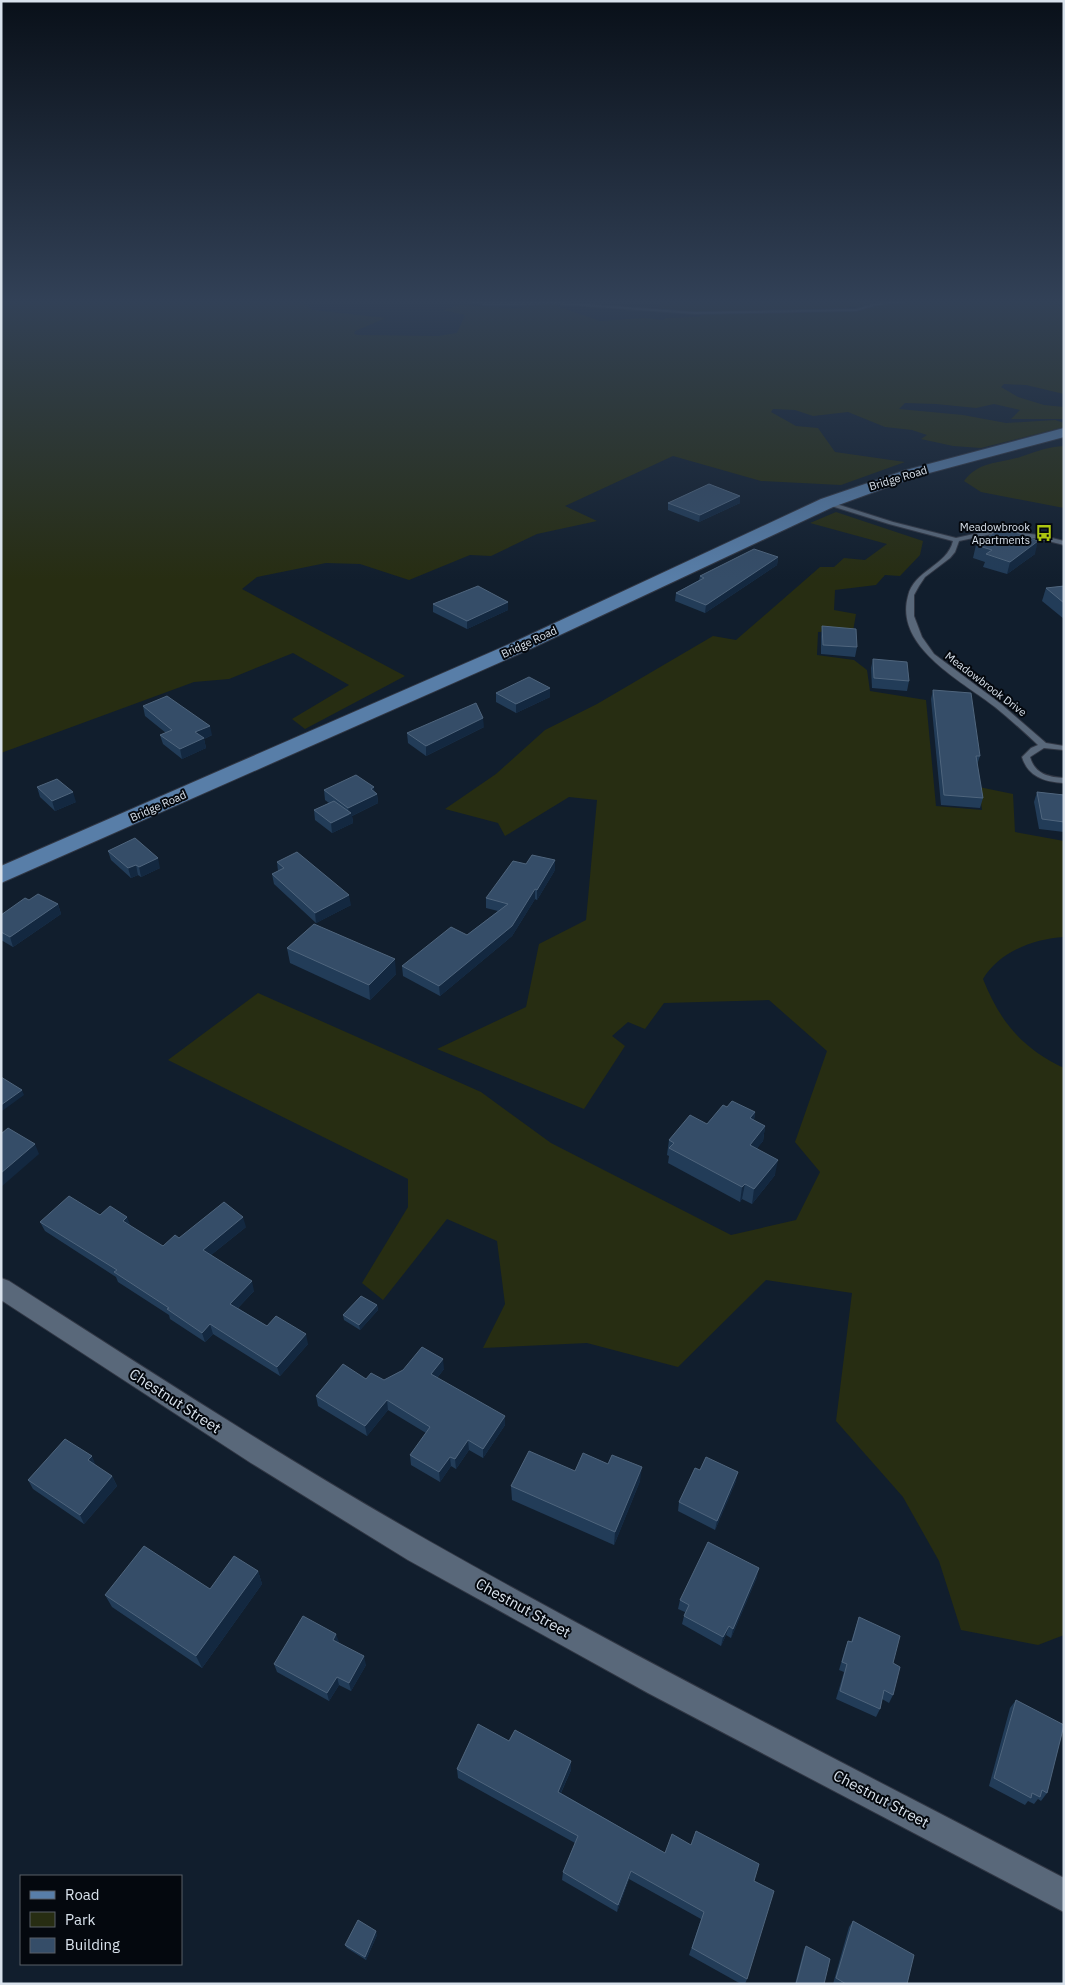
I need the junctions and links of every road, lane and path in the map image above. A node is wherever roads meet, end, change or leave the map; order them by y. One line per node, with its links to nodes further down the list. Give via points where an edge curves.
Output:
1 (1064, 432): 2 (main road, Bridge Road, via 912,473)
2 (827, 503): 3 (lane); 8 (main road, Bridge Road, via 521,646)
3 (956, 540): 4 (lane, via 992,532); 5 (lane, Meadowbrook Drive, via 950,556 925,574 912,590 910,613 915,631 931,656)
4 (1064, 543)
5 (1044, 745): 6 (lane); 7 (lane, via 1032,750 1026,757 1028,763 1039,776)
6 (1064, 748)
7 (1064, 781)
8 (1, 875)
9 (1, 1288): 10 (street, Chestnut Street, via 238,1441 418,1549 550,1623)
10 (1064, 1896)

